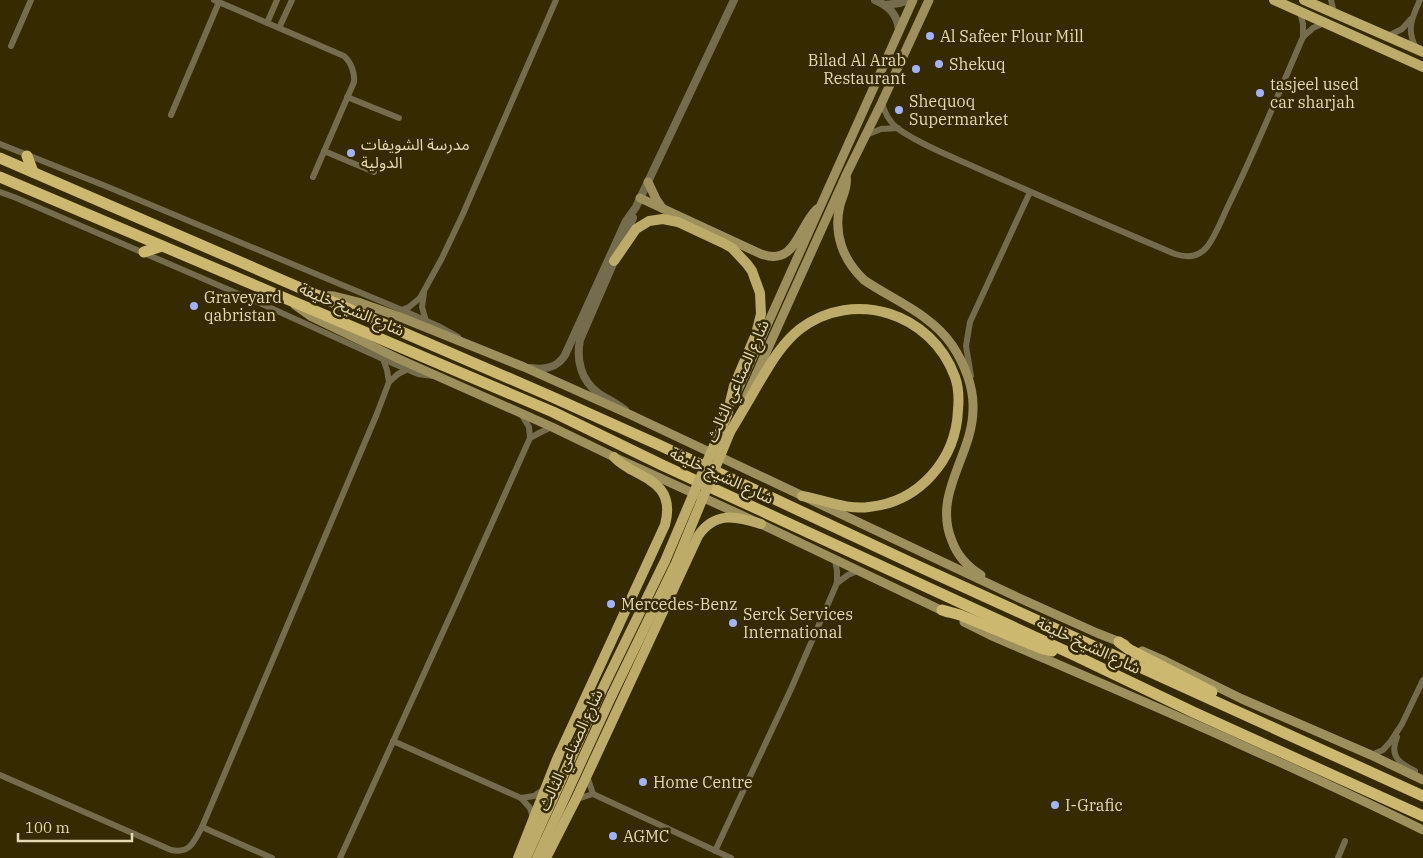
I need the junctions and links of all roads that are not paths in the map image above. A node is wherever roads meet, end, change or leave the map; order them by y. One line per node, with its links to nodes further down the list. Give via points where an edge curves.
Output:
1 (31, 0): 25 (street)
2 (277, 0): 19 (street)
3 (292, 0): 21 (street)
4 (556, 0): 52 (street, via 462,216)
5 (734, 0): 43 (street)
6 (875, 0): 15 (street)
7 (908, 0): 15 (street)
8 (913, 0): 22 (main road, شارع الصناعي الثالث)
9 (929, 0): 29 (main road, شارع الصناعي الثالث)
10 (1274, 0): 16 (main road)
11 (1305, 0): 17 (main road)
12 (1330, 0): 17 (street)
13 (1420, 0): 18 (street)
14 (217, 1): 19 (street); 30 (street)
15 (885, 5): 22 (street, via 895,15)
16 (1300, 12): 20 (main road); 23 (street)
17 (1334, 13): 24 (main road)
18 (1412, 18): 24 (street, via 1402,29); 26 (street, via 1410,33)
19 (267, 23): 21 (street)
20 (1324, 23): 23 (street); 27 (main road)
21 (279, 28): 28 (street, via 347,59 354,79)
22 (899, 30): 47 (main road, شارع الصناعي الثالث)
23 (1303, 36): 45 (street, via 1238,186 1208,247 1196,255 1175,254)
24 (1388, 36): 26 (main road)
25 (11, 46)
26 (1419, 50)
27 (1423, 67)
28 (347, 97): 31 (street); 35 (street)
29 (882, 102): 32 (street, via 889,119); 33 (main road, شارع الصناعي الثالث)
30 (171, 115)
31 (399, 118)
32 (898, 128): 33 (street, via 881,129); 45 (street)
33 (866, 135): 40 (main road, شارع الصناعي الثالث)
34 (0, 144): 36 (street)
35 (324, 151): 39 (street); 42 (street)
36 (27, 156): 38 (highway); 55 (street)
37 (0, 158): 38 (highway, شارع الشيخ خليفة)
38 (33, 172): 53 (highway, شارع الشيخ خليفة)
39 (374, 172)
40 (846, 175): 59 (main road, شارع الصناعي الثالث); 65 (main road, via 838,226 841,247 850,264 864,280 914,310 937,329 951,344)
41 (0, 177): 49 (highway, شارع الشيخ خليفة)
42 (313, 177)
43 (648, 182): 46 (street); 48 (main road)
44 (0, 192): 50 (street)
45 (1030, 192): 65 (street, via 970,322 966,346)
46 (638, 203): 48 (main road); 51 (street); 61 (street, via 562,359 546,369)
47 (821, 206): 48 (main road, via 809,218 790,250 773,257); 58 (main road, شارع الصناعي الثالث)
48 (662, 208)
49 (162, 246): 50 (highway); 54 (highway, شارع الشيخ خليفة)
50 (144, 252): 60 (street)
51 (614, 261): 58 (main road, شارع الصناعي الثالث, via 633,233 656,219 678,222 732,248 752,271 760,293 762,314); 67 (street, via 580,340 578,361 591,386)
52 (424, 292): 55 (street, via 415,303); 56 (street, via 422,306)
53 (318, 296): 57 (main road, via 358,302); 81 (highway, شارع الشيخ خليفة, via 659,445)
54 (289, 300): 63 (main road, via 312,317); 79 (highway, شارع الشيخ خليفة, via 553,412 680,474)
55 (402, 310): 56 (street)
56 (426, 320): 57 (street)
57 (469, 345): 61 (main road)
58 (752, 352): 103 (main road, شارع الصناعي الثالث, bridge, via 734,386 727,415 665,561)
59 (769, 358): 71 (main road, شارع الصناعي الثالث, via 799,330 822,317 862,309 892,314 919,328 942,352 956,378 959,392 955,433 943,462 923,485 910,494 868,507 852,507); 104 (main road, شارع الصناعي الثالث, bridge, via 730,432 676,563)
60 (382, 359): 62 (street); 64 (street)
61 (524, 367): 67 (main road)
62 (408, 369): 63 (street); 64 (street)
63 (436, 376): 66 (main road)
64 (389, 382): 96 (street)
65 (971, 387): 76 (main road, via 972,420 950,488 946,523 953,545 966,562)
66 (520, 414): 68 (main road); 69 (street, via 527,422)
67 (631, 414): 71 (main road)
68 (552, 427): 69 (street); 70 (main road)
69 (530, 438): 83 (street)
70 (614, 457): 72 (main road); 89 (main road, via 656,484 667,503 667,518)
71 (802, 496): 76 (main road)
72 (761, 524): 73 (main road); 86 (main road, via 727,517 713,521 702,530)
73 (835, 560): 74 (main road); 75 (street)
74 (859, 570): 75 (street); 77 (main road)
75 (837, 584): 99 (street)
76 (1017, 597): 78 (main road)
77 (942, 610): 79 (highway, via 1043,649); 97 (main road, via 990,635 1188,721)
78 (1119, 642): 81 (highway, via 1211,692); 84 (main road)
79 (1074, 655): 94 (highway, شارع الشيخ خليفة)
80 (1423, 680): 82 (street)
81 (1233, 708): 91 (highway, شارع الشيخ خليفة)
82 (1402, 724): 84 (street, via 1388,746); 87 (street, via 1394,745 1395,755 1403,765)
83 (393, 741): 92 (street); 101 (street)
84 (1371, 755): 88 (main road)
85 (0, 774): 96 (street, via 171,850 188,848)
86 (586, 775): 90 (street); 93 (main road)
87 (1423, 776)
88 (1423, 780)
89 (545, 789): 92 (street, via 534,796); 95 (main road)
90 (593, 794): 93 (street); 99 (street)
91 (1423, 796)
92 (521, 798): 95 (street, via 530,808)
93 (576, 799): 105 (main road)
94 (1423, 816)
95 (533, 820): 102 (main road)
96 (202, 827): 100 (street)
97 (1423, 830)
98 (1345, 841): 107 (street)
99 (715, 851): 106 (street)
100 (272, 858)
101 (340, 858)
102 (518, 858)
103 (526, 858)
104 (537, 858)
105 (546, 858)
106 (731, 858)
107 (1338, 858)

